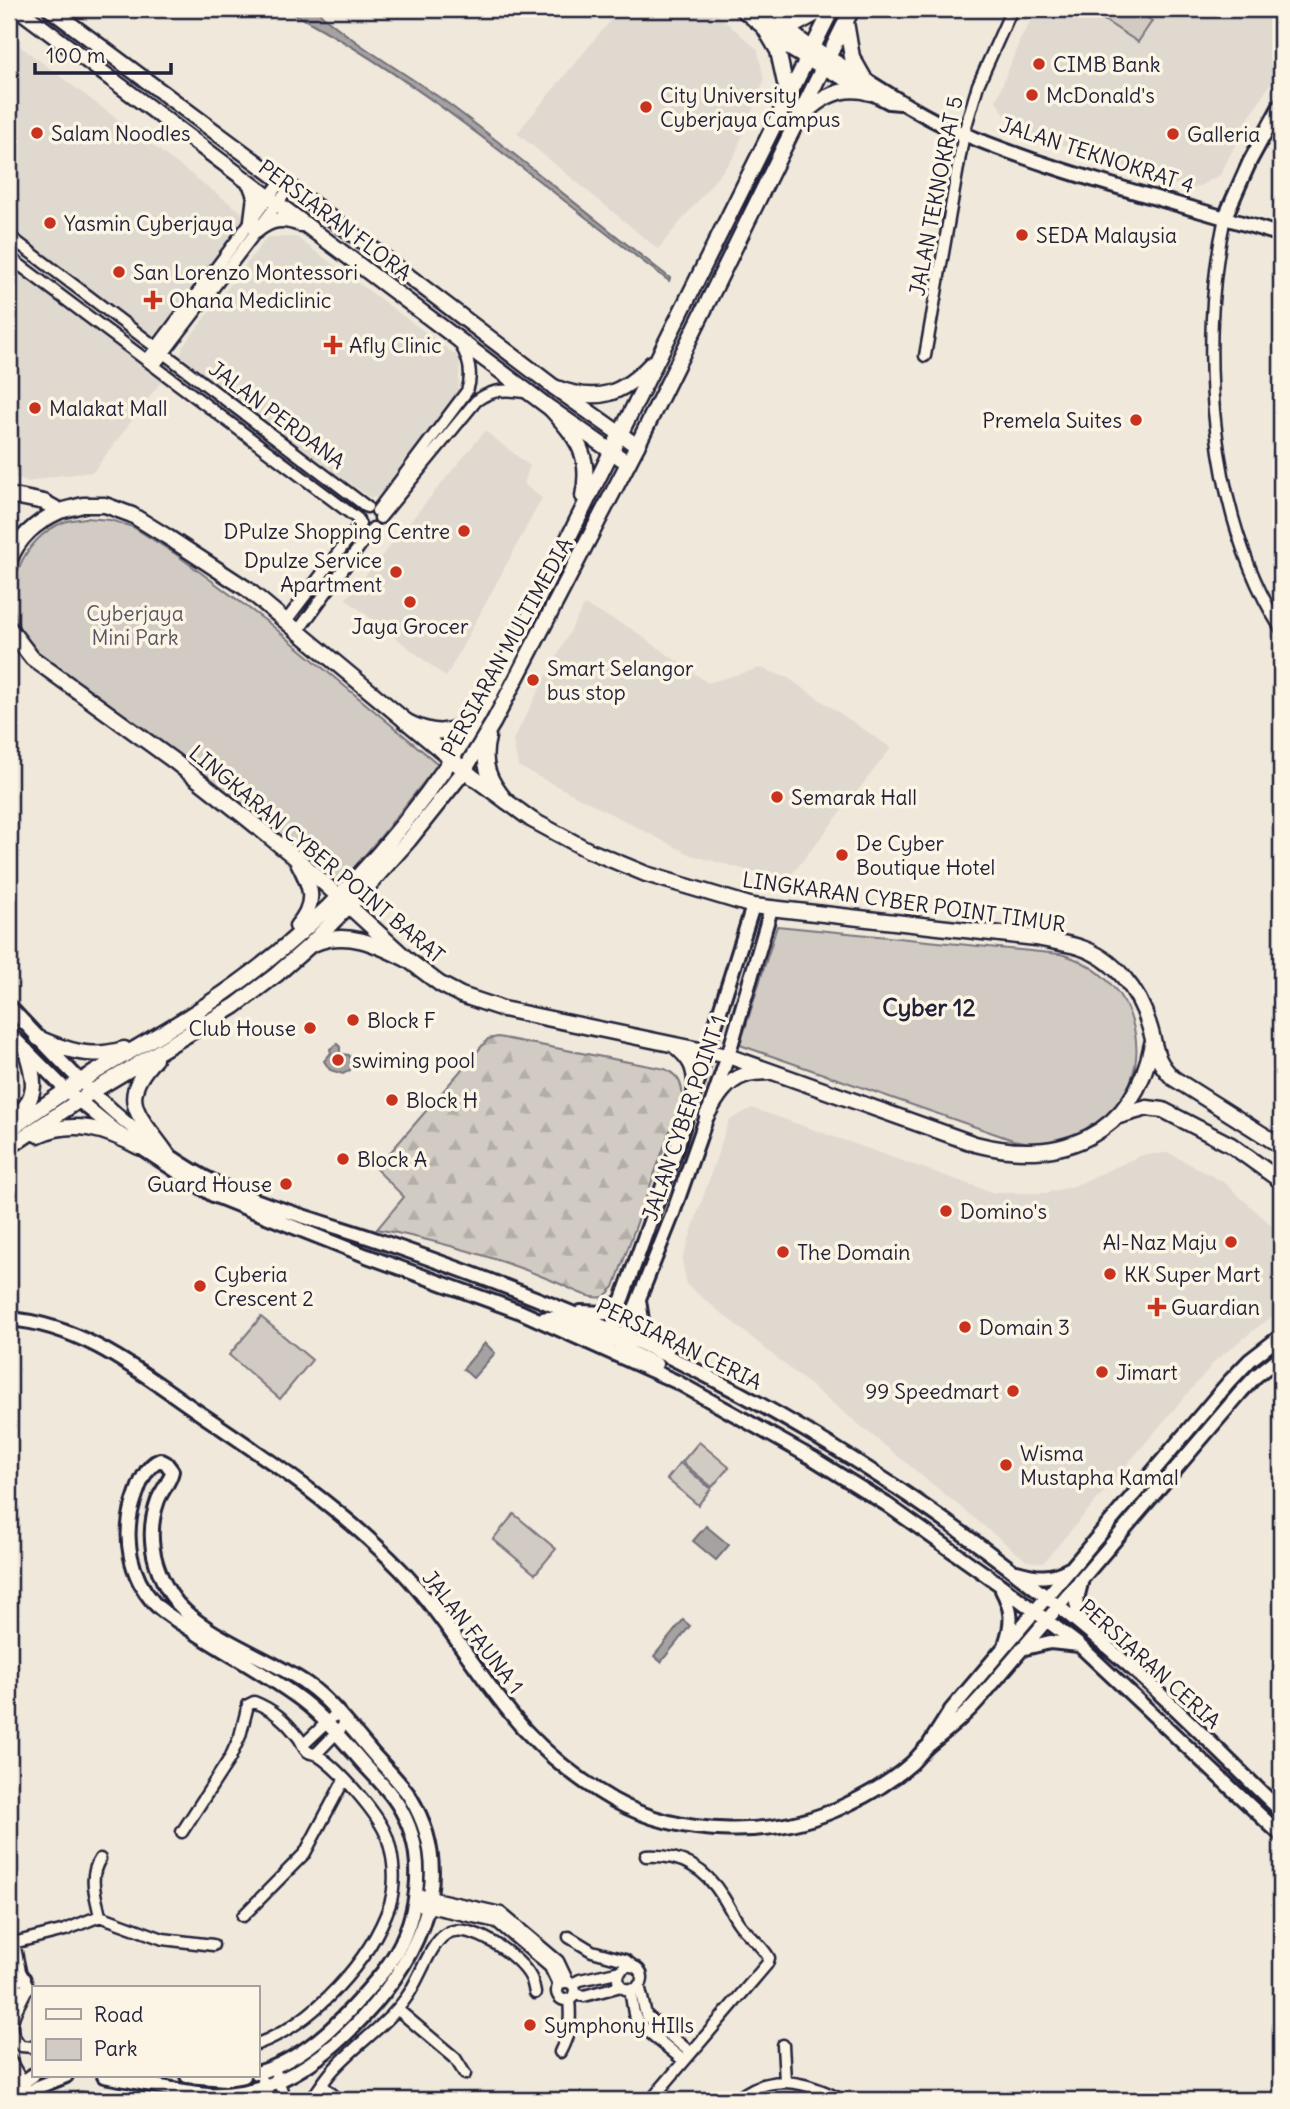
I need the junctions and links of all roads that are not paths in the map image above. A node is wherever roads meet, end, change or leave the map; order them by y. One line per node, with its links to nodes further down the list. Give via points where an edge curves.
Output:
1 (18, 9): 20 (main road, PERSIARAN FLORA)
2 (50, 9): 21 (main road, PERSIARAN FLORA)
3 (742, 9): 10 (main road)
4 (761, 9): 9 (main road)
5 (824, 9): 9 (main road, via 795,25)
6 (832, 9): 11 (main road, PERSIARAN MULTIMEDIA)
7 (1012, 9): 19 (street, JALAN TEKNOKRAT 5, via 978,85)
8 (849, 15): 12 (main road, PERSIARAN MULTIMEDIA); 13 (main road, via 852,57)
9 (779, 23): 11 (main road)
10 (764, 27): 11 (main road); 15 (main road, via 778,51)
11 (810, 54): 12 (main road, JALAN TEKNOKRAT 4); 15 (main road, PERSIARAN MULTIMEDIA)
12 (826, 62): 13 (street, JALAN TEKNOKRAT 4); 14 (street, JALAN TEKNOKRAT 4); 18 (main road, PERSIARAN MULTIMEDIA)
13 (864, 78): 16 (street, JALAN TEKNOKRAT 4)
14 (870, 93): 16 (street, JALAN TEKNOKRAT 4); 18 (main road, via 832,94)
15 (788, 97): 30 (main road, PERSIARAN MULTIMEDIA)
16 (904, 103): 19 (street, JALAN TEKNOKRAT 4)
17 (1281, 104): 23 (street)
18 (796, 122): 42 (main road, PERSIARAN MULTIMEDIA)
19 (964, 133): 23 (street, JALAN TEKNOKRAT 4, via 1090,180); 32 (street, JALAN TEKNOKRAT 5)
20 (250, 183): 22 (main road, PERSIARAN FLORA); 24 (main road, via 255,196)
21 (285, 184): 22 (street); 34 (main road, PERSIARAN FLORA)
22 (273, 200): 24 (street); 25 (main road, PERSIARAN FLORA)
23 (1225, 217): 26 (street, JALAN TEKNOKRAT 4); 58 (street, via 1213,314 1212,395 1217,439 1241,543)
24 (254, 226): 25 (main road, via 292,220); 31 (street)
25 (308, 227): 29 (main road, PERSIARAN FLORA)
26 (1281, 235)
27 (9, 236): 31 (street, JALAN PERDANA)
28 (9, 257): 33 (street, JALAN PERDANA)
29 (457, 338): 35 (main road, PERSIARAN FLORA); 49 (street, via 468,362 467,391)
30 (664, 350): 34 (main road, via 633,382 607,395 582,395); 40 (main road, PERSIARAN MULTIMEDIA)
31 (160, 351): 33 (street); 36 (street, JALAN PERDANA)
32 (925, 356)
33 (150, 363): 38 (street, JALAN PERDANA)
34 (554, 387): 40 (main road, PERSIARAN FLORA)
35 (529, 392): 37 (main road, PERSIARAN FLORA); 49 (street, via 504,389 476,401)
36 (223, 398): 38 (street); 39 (street, JALAN PERDANA)
37 (551, 409): 44 (main road, PERSIARAN FLORA); 54 (main road, via 576,438 586,464 587,478)
38 (214, 411): 41 (street, JALAN PERDANA)
39 (268, 432): 41 (street); 43 (street, JALAN PERDANA)
40 (622, 434): 42 (main road, PERSIARAN FLORA); 44 (main road, PERSIARAN MULTIMEDIA)
41 (259, 444): 45 (street, JALAN PERDANA)
42 (637, 446): 46 (main road, PERSIARAN MULTIMEDIA)
43 (293, 450): 45 (street); 49 (street, JALAN PERDANA)
44 (611, 452): 46 (main road, PERSIARAN FLORA); 54 (main road, PERSIARAN MULTIMEDIA)
45 (284, 462): 50 (street, JALAN PERDANA)
46 (628, 463): 62 (main road, PERSIARAN MULTIMEDIA)
47 (9, 495): 48 (main road, via 44,502)
48 (60, 511): 55 (main road, via 27,532); 56 (main road, LINGKARAN CYBER POINT TIMUR, via 83,505 119,509 237,583)
49 (375, 512): 50 (street, via 359,513); 52 (street, via 379,523)
50 (359, 522): 52 (street, JALAN PERDANA); 56 (street)
51 (9, 523): 53 (main road)
52 (373, 528): 59 (street)
53 (9, 529)
54 (572, 531): 60 (main road, PERSIARAN MULTIMEDIA)
55 (9, 562)
56 (286, 621): 59 (main road, LINGKARAN CYBER POINT TIMUR)
57 (9, 628): 66 (main road, LINGKARAN CYBER POINT BARAT, via 32,658 174,761)
58 (1281, 629)
59 (298, 631): 61 (main road, LINGKARAN CYBER POINT TIMUR)
60 (481, 709): 61 (main road, via 465,724 442,733); 63 (main road, PERSIARAN MULTIMEDIA)
61 (405, 721): 63 (main road, LINGKARAN CYBER POINT TIMUR)
62 (493, 723): 64 (main road, PERSIARAN MULTIMEDIA); 65 (main road, via 486,770)
63 (450, 760): 64 (main road, LINGKARAN CYBER POINT TIMUR); 67 (main road, PERSIARAN MULTIMEDIA)
64 (464, 771): 65 (main road, LINGKARAN CYBER POINT TIMUR); 67 (main road, PERSIARAN MULTIMEDIA, via 409,840)
65 (506, 802): 68 (main road, LINGKARAN CYBER POINT TIMUR, via 619,863)
66 (296, 858): 67 (main road, LINGKARAN CYBER POINT BARAT); 72 (main road, via 311,892 305,916)
67 (344, 901): 70 (main road, PERSIARAN MULTIMEDIA); 71 (main road, LINGKARAN CYBER POINT BARAT); 72 (main road, PERSIARAN MULTIMEDIA)
68 (753, 906): 69 (main road, LINGKARAN CYBER POINT TIMUR); 79 (street, JALAN CYBER POINT 1)
69 (771, 909): 77 (main road, LINGKARAN CYBER POINT TIMUR, via 994,932 1079,947 1122,975 1141,1000); 82 (street, JALAN CYBER POINT 1)
70 (309, 946): 71 (main road, via 334,938 361,939); 81 (main road, PERSIARAN MULTIMEDIA, via 234,1006)
71 (408, 960): 78 (main road, LINGKARAN CYBER POINT BARAT, via 461,995 503,1009)
72 (208, 1003): 75 (main road, PERSIARAN MULTIMEDIA)
73 (9, 1006): 76 (street, PERSIARAN CERIA)
74 (9, 1033): 80 (street, PERSIARAN CERIA)
75 (156, 1035): 76 (main road, via 132,1047 96,1055 70,1052); 84 (main road, PERSIARAN MULTIMEDIA)
76 (38, 1038): 84 (street, PERSIARAN CERIA)
77 (1152, 1042): 90 (main road, via 1136,1091); 93 (main road, LINGKARAN CYBER POINT TIMUR, via 1160,1066 1173,1078)
78 (672, 1043): 79 (main road, LINGKARAN CYBER POINT BARAT); 87 (main road, via 692,1062)
79 (709, 1050): 82 (main road, LINGKARAN CYBER POINT BARAT); 87 (street, JALAN CYBER POINT 1)
80 (26, 1051): 85 (street, PERSIARAN CERIA); 91 (main road, via 34,1092)
81 (164, 1051): 86 (main road, PERSIARAN MULTIMEDIA); 96 (main road, via 141,1076 134,1103 146,1128)
82 (728, 1056): 83 (main road, LINGKARAN CYBER POINT BARAT); 89 (street, JALAN CYBER POINT 1)
83 (773, 1070): 89 (main road, via 731,1082); 90 (main road, LINGKARAN CYBER POINT BARAT, via 996,1149 1034,1152 1075,1144)
84 (80, 1081): 85 (main road, PERSIARAN MULTIMEDIA); 86 (street, PERSIARAN CERIA)
85 (67, 1090): 88 (street, PERSIARAN CERIA); 92 (main road, PERSIARAN MULTIMEDIA)
86 (93, 1091): 88 (main road, PERSIARAN MULTIMEDIA); 96 (street, PERSIARAN CERIA)
87 (695, 1091): 99 (street, JALAN CYBER POINT 1)
88 (80, 1100): 94 (street, PERSIARAN CERIA); 95 (main road, PERSIARAN MULTIMEDIA)
89 (707, 1115): 98 (street, JALAN CYBER POINT 1)
90 (1114, 1117): 97 (main road, via 1147,1108 1163,1110 1231,1145)
91 (9, 1124)
92 (9, 1130)
93 (1281, 1146)
94 (139, 1147): 95 (main road, via 79,1125 49,1130); 102 (street, PERSIARAN CERIA, via 224,1200)
95 (9, 1148)
96 (167, 1154): 100 (street, PERSIARAN CERIA, via 224,1187)
97 (1281, 1181)
98 (639, 1296): 103 (street, JALAN CYBER POINT 1); 106 (street, via 643,1327)
99 (622, 1298): 100 (street, via 607,1312); 103 (street, JALAN CYBER POINT 1)
100 (567, 1310): 103 (street, PERSIARAN CERIA)
101 (9, 1319): 125 (street, JALAN FAUNA 1, via 69,1332 113,1354 327,1504 382,1552 435,1609 525,1729 571,1771 613,1800 685,1825 773,1826 816,1817 852,1802 895,1777)
102 (540, 1320): 103 (street, via 554,1317 597,1337); 107 (street, PERSIARAN CERIA)
103 (617, 1336): 106 (street, PERSIARAN CERIA); 107 (street)
104 (1281, 1336): 108 (street, JALAN FAUNA 1, via 1229,1382)
105 (1281, 1356): 111 (street, JALAN FAUNA 1, via 1241,1392)
106 (674, 1360): 110 (street, PERSIARAN CERIA, via 785,1419 873,1473)
107 (677, 1382): 112 (street, PERSIARAN CERIA, via 835,1472)
108 (1076, 1564): 110 (street, via 1036,1578); 114 (street, JALAN FAUNA 1)
109 (156, 1565): 113 (street, via 161,1582 158,1588); 113 (street, via 152,1522 172,1471 160,1460 142,1479 128,1528 133,1569); 122 (street, via 186,1612 309,1686)
110 (1007, 1568): 114 (street, PERSIARAN CERIA)
111 (1082, 1579): 115 (street, JALAN FAUNA 1); 118 (street, via 1076,1603)
112 (999, 1584): 116 (street, PERSIARAN CERIA); 120 (street, via 1012,1617)
113 (143, 1587): 123 (street, via 174,1619 293,1694)
114 (1046, 1598): 115 (street, PERSIARAN CERIA); 116 (street, JALAN FAUNA 1)
115 (1057, 1607): 117 (street, JALAN FAUNA 1); 118 (street, PERSIARAN CERIA)
116 (1035, 1611): 117 (street, PERSIARAN CERIA); 120 (street, JALAN FAUNA 1)
117 (1046, 1620): 119 (street, PERSIARAN CERIA); 121 (street, JALAN FAUNA 1)
118 (1084, 1629): 128 (street, PERSIARAN CERIA, via 1162,1695)
119 (1079, 1645): 121 (street, via 1049,1642); 130 (street, PERSIARAN CERIA)
120 (1003, 1649): 125 (street, JALAN FAUNA 1, via 951,1710)
121 (1020, 1650): 125 (street, JALAN FAUNA 1, via 962,1719)
122 (342, 1718): 123 (street); 133 (street, via 416,1809 431,1858)
123 (331, 1728): 124 (street); 126 (street); 133 (street, via 405,1817)
124 (303, 1744): 126 (street); 129 (street, via 279,1715 251,1703 230,1758)
125 (928, 1746)
126 (316, 1754): 127 (street)
127 (344, 1780): 135 (street, via 305,1853); 150 (street, via 369,1807 388,1840 394,1878 390,1904 369,1946 333,1991 284,2033)
128 (1281, 1811)
129 (182, 1832)
130 (1281, 1835)
131 (646, 1856): 154 (street, via 681,1859 705,1874 769,1958)
132 (100, 1858): 134 (street, via 92,1876)
133 (422, 1900): 144 (street, via 501,1913 558,1961); 156 (street, via 390,1962 360,2000 301,2054); 164 (street, via 409,1956 394,1981 346,2034 311,2064)
134 (100, 1916): 137 (street); 138 (street, via 163,1939)
135 (243, 1916)
136 (569, 1937): 139 (street)
137 (11, 1944): 142 (street)
138 (213, 1945)
139 (633, 1966): 140 (street); 143 (street, via 642,1976)
140 (621, 1970): 143 (street, via 618,1980); 144 (street, via 580,1980)
141 (9, 1982): 142 (street)
142 (27, 1984): 145 (street); 152 (street, via 11,2032 21,2046)
143 (630, 1987): 144 (street, via 584,1996); 148 (street); 149 (street)
144 (568, 1989): 153 (street, via 571,2022)
145 (9, 1992)
146 (535, 1993): 147 (street, via 529,1974 505,1949 471,1933 450,1931 439,1940)
147 (397, 2009): 158 (street, via 455,2058); 165 (street)
148 (646, 2015): 149 (street); 154 (street)
149 (639, 2024): 154 (street)
150 (259, 2044)
151 (783, 2045): 163 (street)
152 (32, 2048)
153 (559, 2052)
154 (687, 2057): 174 (street)
155 (9, 2059): 166 (street)
156 (274, 2068): 157 (street); 164 (street)
157 (259, 2072): 167 (street)
158 (465, 2074)
159 (57, 2078): 166 (street)
160 (116, 2078): 167 (street, via 209,2094)
161 (213, 2078): 162 (street)
162 (232, 2078)
163 (785, 2081): 175 (street, via 746,2091); 176 (street, via 821,2089)
164 (279, 2082): 167 (street); 171 (street)
165 (322, 2085): 172 (street); 173 (street)
166 (19, 2087)
167 (265, 2087): 170 (street)
168 (80, 2098): 169 (street)
169 (102, 2100)
170 (270, 2100)
171 (285, 2100)
172 (311, 2100)
173 (339, 2100)
174 (651, 2100)
175 (736, 2100)
176 (842, 2100)

